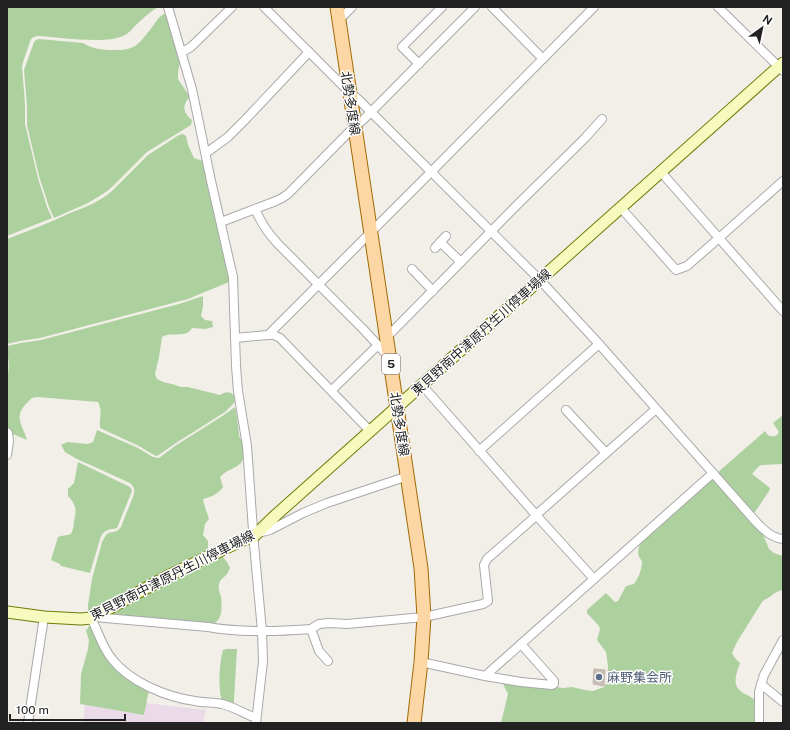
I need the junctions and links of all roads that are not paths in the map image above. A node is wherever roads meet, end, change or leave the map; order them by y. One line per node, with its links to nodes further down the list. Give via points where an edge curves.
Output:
1 (168, 7): 12 (street)
2 (232, 7): 12 (street, via 191,47)
3 (264, 7): 13 (street)
4 (337, 7): 11 (main road, 北勢多度線 / 5)
5 (352, 7): 11 (street)
6 (442, 7): 15 (street, via 402,47)
7 (475, 7): 15 (street)
8 (492, 7): 14 (street)
9 (594, 7): 14 (street)
10 (718, 7): 16 (street)
11 (339, 20): 17 (main road, 北勢多度線 / 5)
12 (182, 52): 21 (street)
13 (309, 52): 17 (street); 21 (street, via 228,137)
14 (543, 59): 22 (street)
15 (419, 64): 18 (street)
16 (782, 67): 23 (main road, 東貝野南中津原丹生川停車場線)
17 (350, 93): 18 (street); 20 (main road, 北勢多度線 / 5)
18 (371, 112): 20 (street); 22 (street)
19 (602, 119): 28 (street)
20 (355, 127): 26 (street, via 288,194); 29 (main road, 北勢多度線 / 5)
21 (206, 153): 27 (street)
22 (431, 172): 28 (street); 29 (street)
23 (661, 172): 25 (main road, 東貝野南中津原丹生川停車場線); 30 (street)
24 (783, 181): 30 (street)
25 (620, 208): 30 (street, via 676,270 687,266); 34 (main road, 東貝野南中津原丹生川停車場線)
26 (255, 209): 27 (street); 35 (street, via 268,233)
27 (221, 222): 39 (street, via 233,278)
28 (491, 231): 32 (street); 34 (street)
29 (371, 232): 35 (street); 40 (main road, 北勢多度線 / 5)
30 (719, 238): 37 (street)
31 (440, 242): 32 (street)
32 (461, 262): 36 (street)
33 (412, 269): 36 (street)
34 (540, 280): 41 (street); 42 (main road, 東貝野南中津原丹生川停車場線)
35 (318, 284): 38 (street); 40 (street)
36 (433, 291): 40 (street)
37 (783, 311)
38 (268, 335): 39 (street); 43 (street, via 280,338)
39 (235, 338): 55 (street, via 238,391 248,446)
40 (382, 341): 43 (street); 44 (main road, 北勢多度線 / 5, via 390,357)
41 (599, 344): 45 (street); 49 (street)
42 (422, 385): 44 (main road, 東貝野南中津原丹生川停車場線); 49 (street)
43 (332, 390): 48 (street)
44 (397, 407): 48 (main road, 東貝野南中津原丹生川停車場線); 53 (main road, 北勢多度線 / 5)
45 (656, 409): 50 (street); 52 (street)
46 (566, 410): 50 (street)
47 (7, 432): 51 (street, via 10,441)
48 (371, 432): 55 (main road, 東貝野南中津原丹生川停車場線)
49 (479, 451): 54 (street)
50 (606, 453): 54 (street)
51 (7, 455)
52 (712, 473): 56 (street, via 765,531 778,539); 57 (street)
53 (408, 476): 55 (street, via 327,503); 61 (main road, 北勢多度線 / 5, via 421,568)
54 (536, 515): 57 (street); 61 (street, via 487,559 484,565 488,601)
55 (255, 535): 60 (main road, 東貝野南中津原丹生川停車場線, via 170,575); 63 (street)
56 (783, 539)
57 (594, 579): 65 (street)
58 (7, 612): 59 (main road, 東貝野南中津原丹生川停車場線)
59 (44, 617): 60 (main road, 東貝野南中津原丹生川停車場線); 72 (street)
60 (92, 617): 63 (street, via 221,630); 71 (street, via 108,653 124,672 156,691 195,702 223,704)
61 (424, 617): 62 (street, via 347,624 328,623); 67 (main road, 北勢多度線 / 5)
62 (311, 628): 63 (street); 66 (street, via 319,651)
63 (262, 631): 71 (street, via 264,661)
64 (783, 640): 69 (street)
65 (521, 644): 68 (street); 68 (street, via 554,684)
66 (328, 661)
67 (421, 662): 68 (street); 73 (main road, 北勢多度線 / 5)
68 (485, 676)
69 (761, 684): 70 (street); 74 (street)
70 (783, 702)
71 (256, 721)
72 (28, 723)
73 (414, 723)
74 (759, 723)

